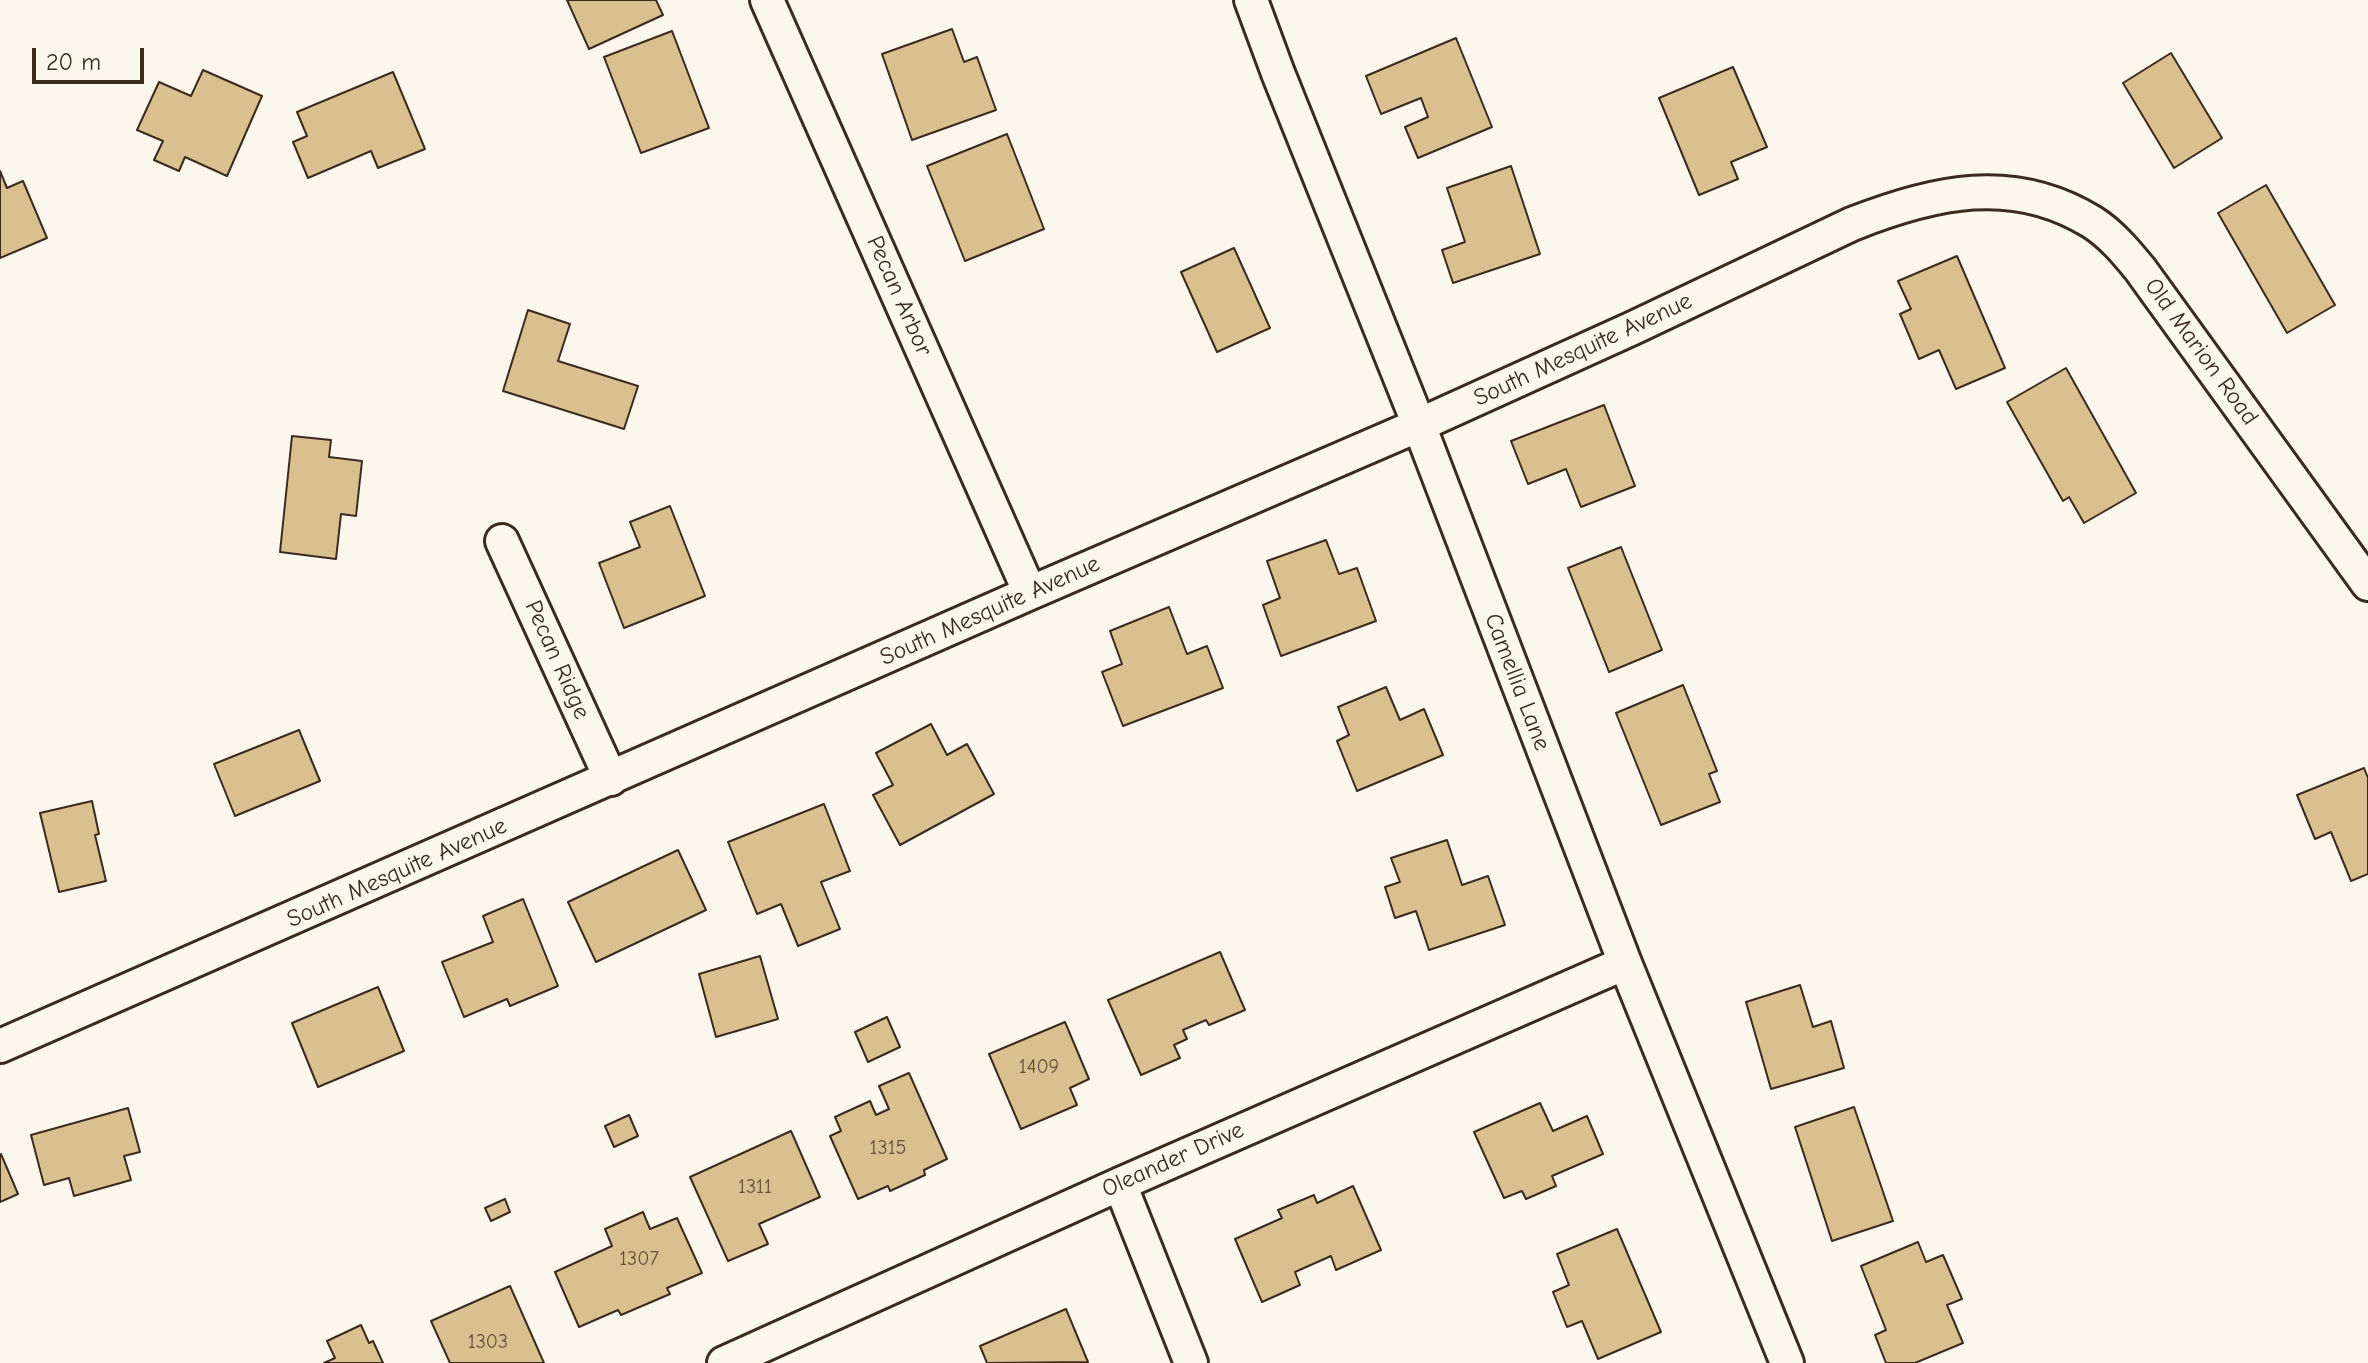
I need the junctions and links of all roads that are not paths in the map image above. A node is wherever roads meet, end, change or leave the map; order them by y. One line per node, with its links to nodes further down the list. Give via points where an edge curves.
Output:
1 (767, 0): 7 (street, Pecan Arbor)
2 (1251, 0): 4 (street, Camellia Lane)
3 (1983, 191): 4 (street, South Mesquite Avenue, via 1946,194 1852,224); 6 (street, Old Marion Road, via 2035,197 2064,207 2117,243)
4 (1419, 425): 7 (street, South Mesquite Avenue); 9 (street, Camellia Lane)
5 (502, 541): 8 (street, Pecan Ridge)
6 (2368, 584)
7 (1030, 593): 8 (street, South Mesquite Avenue)
8 (611, 779): 10 (street, South Mesquite Avenue)
9 (1625, 963): 11 (street, Oleander Drive); 14 (street, Camellia Lane)
10 (0, 1046)
11 (1120, 1184): 12 (street, Oleander Drive); 13 (street)
12 (724, 1363)
13 (1191, 1363)
14 (1787, 1363)

